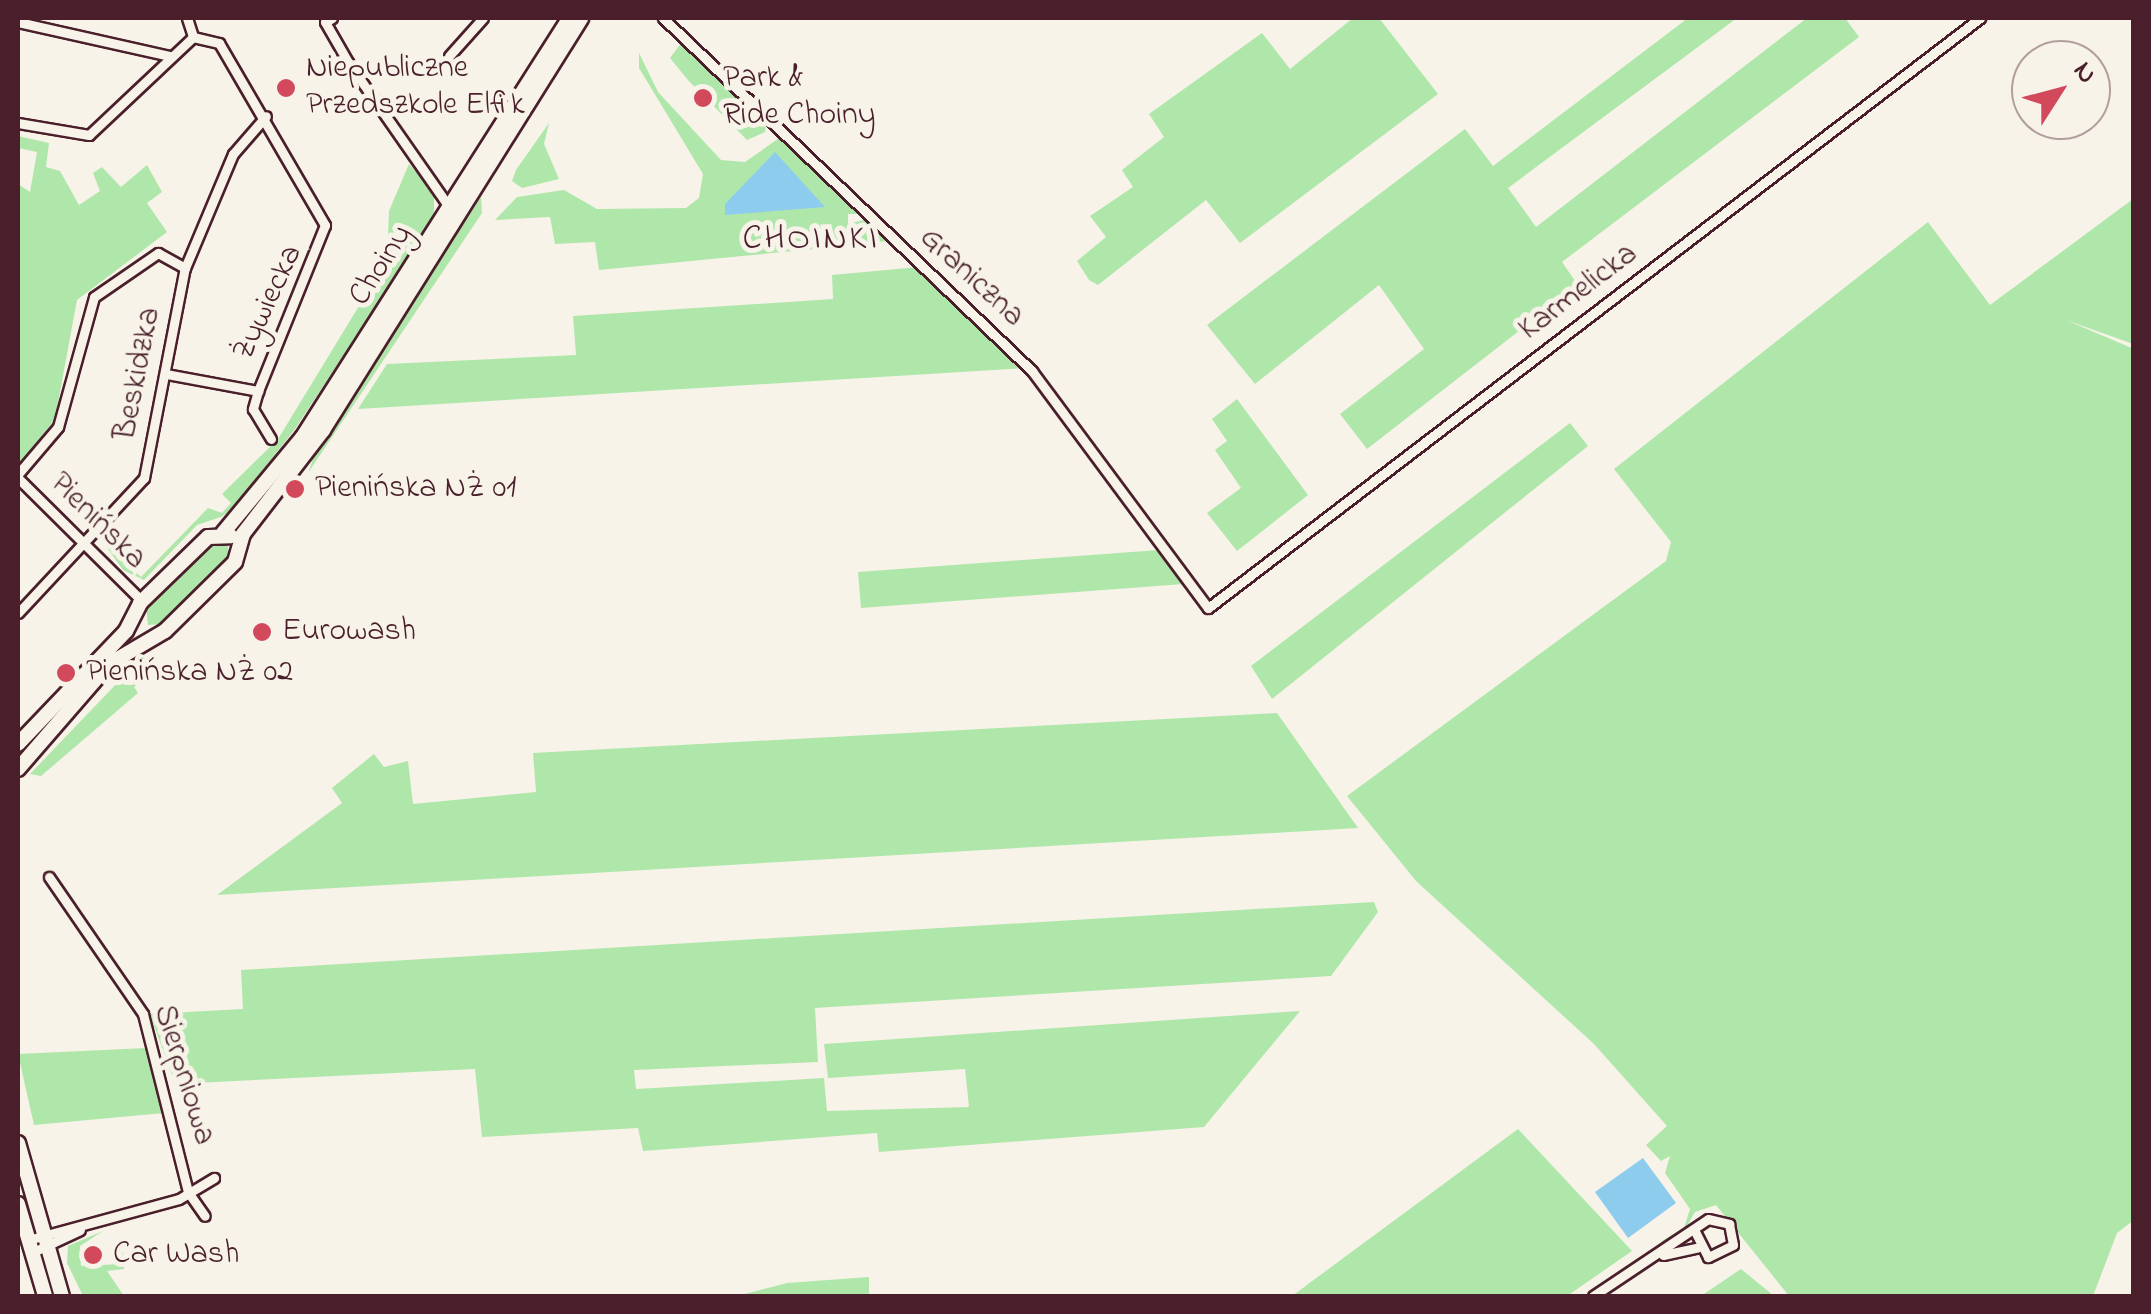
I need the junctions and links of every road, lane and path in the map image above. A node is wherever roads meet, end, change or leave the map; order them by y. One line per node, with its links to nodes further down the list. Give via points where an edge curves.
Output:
1 (187, 18): 9 (street)
2 (332, 18): 17 (street, via 326,22 393,132)
3 (483, 18): 12 (street)
4 (570, 18): 16 (street, Choiny)
5 (580, 18): 26 (street, Choiny, via 484,183)
6 (664, 18): 28 (street, Graniczna, via 1026,364)
7 (1980, 18): 28 (street, Karmelicka)
8 (18, 22): 10 (street)
9 (193, 36): 11 (street); 14 (street, Żywiecka, via 214,38)
10 (146, 50): 11 (street); 13 (street)
11 (170, 56): 13 (street)
12 (449, 56)
13 (153, 73): 15 (street, via 90,136)
14 (266, 116): 19 (street, Beskidzka, via 233,154); 21 (street, Żywiecka, via 326,232)
15 (18, 123)
16 (466, 188): 17 (street); 18 (street, Choiny)
17 (444, 192): 18 (street)
18 (450, 211): 24 (street, Choiny, via 302,438)
19 (185, 268): 20 (street, Beskidzka); 23 (street, via 158,253 94,296 58,427)
20 (166, 374): 21 (street, Żywiecka); 25 (street, Beskidzka, via 144,478)
21 (258, 391): 22 (street, Żywiecka, via 253,408)
22 (270, 439)
23 (18, 476): 25 (street, Pienińska)
24 (223, 533): 26 (street); 27 (street, Choiny, via 208,536)
25 (84, 542): 27 (street, Pienińska); 29 (street, Beskidzka)
26 (238, 549): 31 (street, Choiny, via 168,629)
27 (142, 601): 30 (street, Choiny)
28 (1208, 608)
29 (18, 614)
30 (134, 616): 31 (street); 32 (street)
31 (148, 634): 33 (street, via 93,680)
32 (18, 744)
33 (18, 769)
34 (49, 877): 37 (street, Sierpniowa, via 143,1014)
35 (18, 1143): 41 (street)
36 (214, 1178): 37 (street)
37 (188, 1192): 39 (street); 41 (street)
38 (18, 1204): 41 (street)
39 (205, 1216)
40 (1695, 1232): 42 (street); 42 (street, via 1714,1218 1734,1234 1720,1257); 43 (street)
41 (37, 1244): 44 (street); 45 (street)
42 (1697, 1248): 43 (street)
43 (1656, 1256): 46 (street)
44 (44, 1296)
45 (62, 1296)
46 (1593, 1296)

